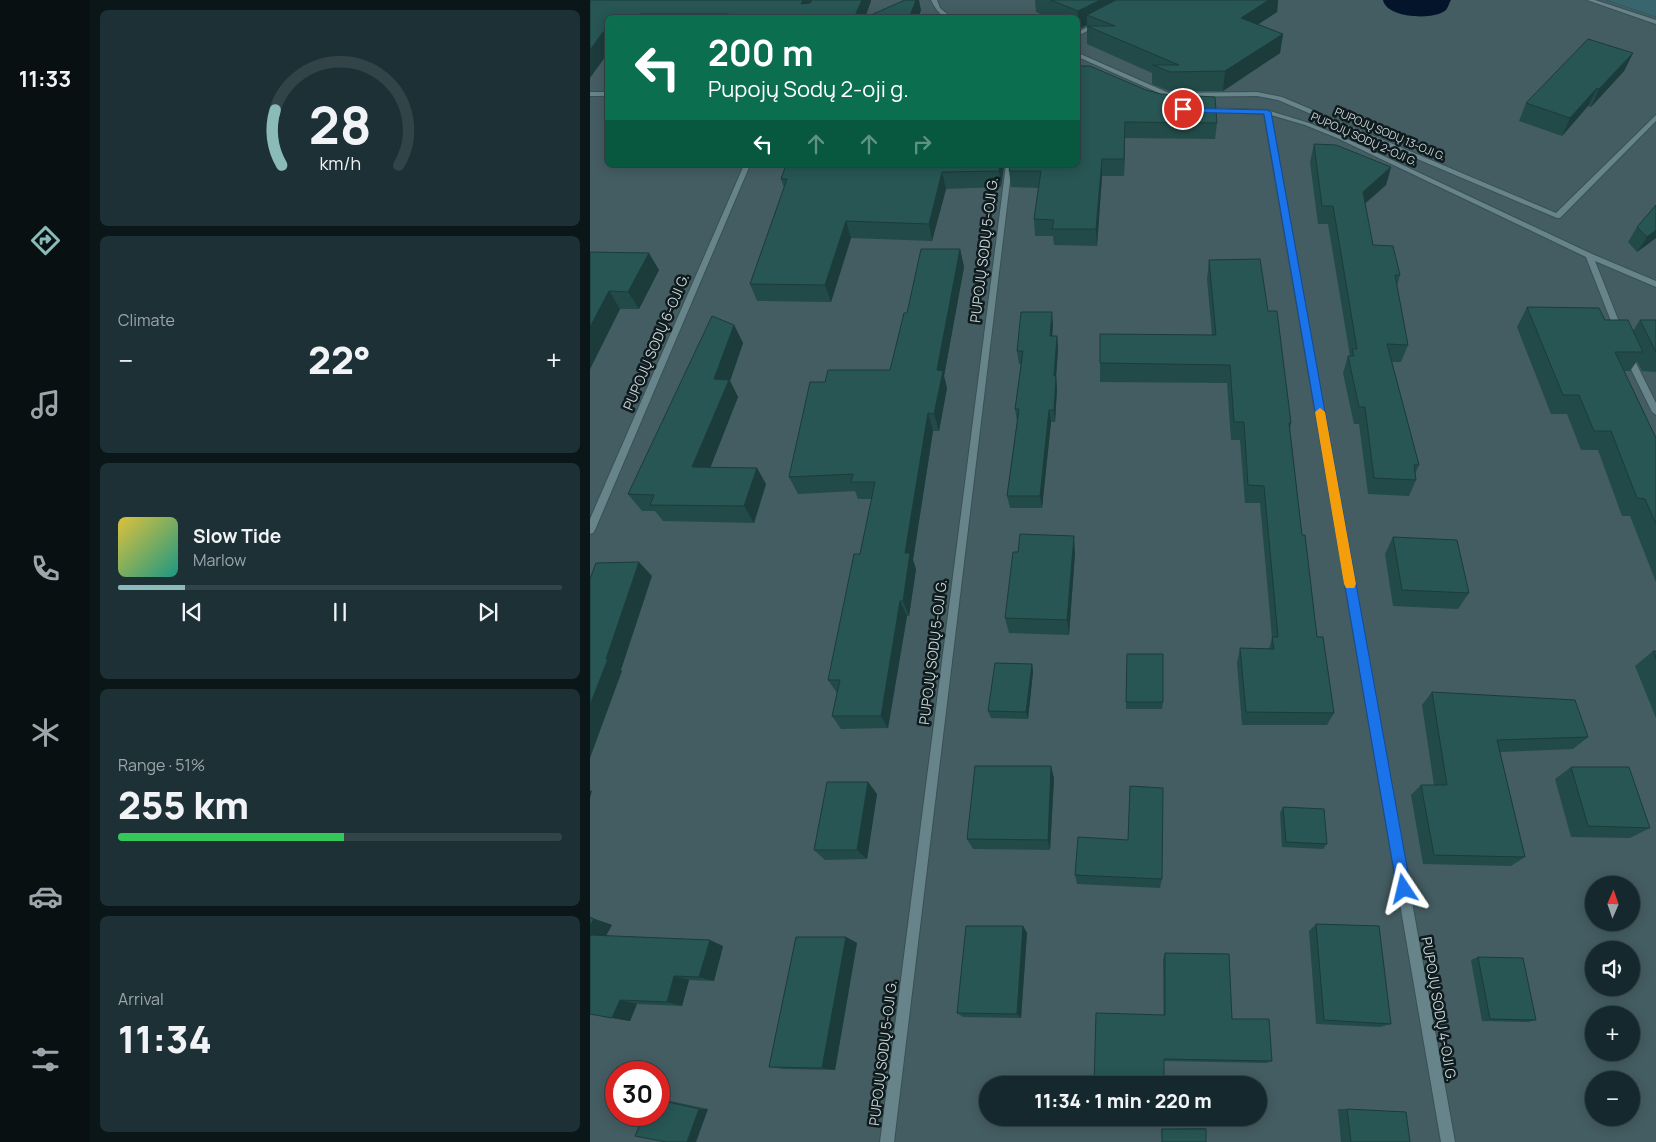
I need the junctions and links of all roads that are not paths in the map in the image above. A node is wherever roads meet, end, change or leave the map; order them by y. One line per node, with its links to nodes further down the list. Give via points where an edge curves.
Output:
1 (934, 0): 3 (street)
2 (1590, 0): 5 (street)
3 (946, 15)
4 (1103, 21): 6 (street)
5 (1656, 22)
6 (1080, 33)
7 (1080, 57): 12 (street, PUPOJŲ SODŲ 13-OJI G., via 1168,95 1257,94 1280,98 1558,216)
8 (590, 94): 9 (street)
9 (605, 94)
10 (1192, 110): 11 (street, PUPOJŲ SODŲ 2-OJI G.)
11 (1267, 112): 15 (street, PUPOJŲ SODŲ 2-OJI G., via 1339,137); 20 (street, PUPOJŲ SODŲ 4-OJI G.)
12 (1656, 117)
13 (746, 167): 18 (street, PUPOJŲ SODŲ 6-OJI G.)
14 (1009, 167): 19 (street, PUPOJŲ SODŲ 5-OJI G.)
15 (1589, 256): 16 (street, PUPOJŲ SODŲ 2-OJI G.); 17 (street, via 1627,354)
16 (1656, 284)
17 (1656, 412)
18 (590, 530)
19 (887, 1142)
20 (1448, 1142)

